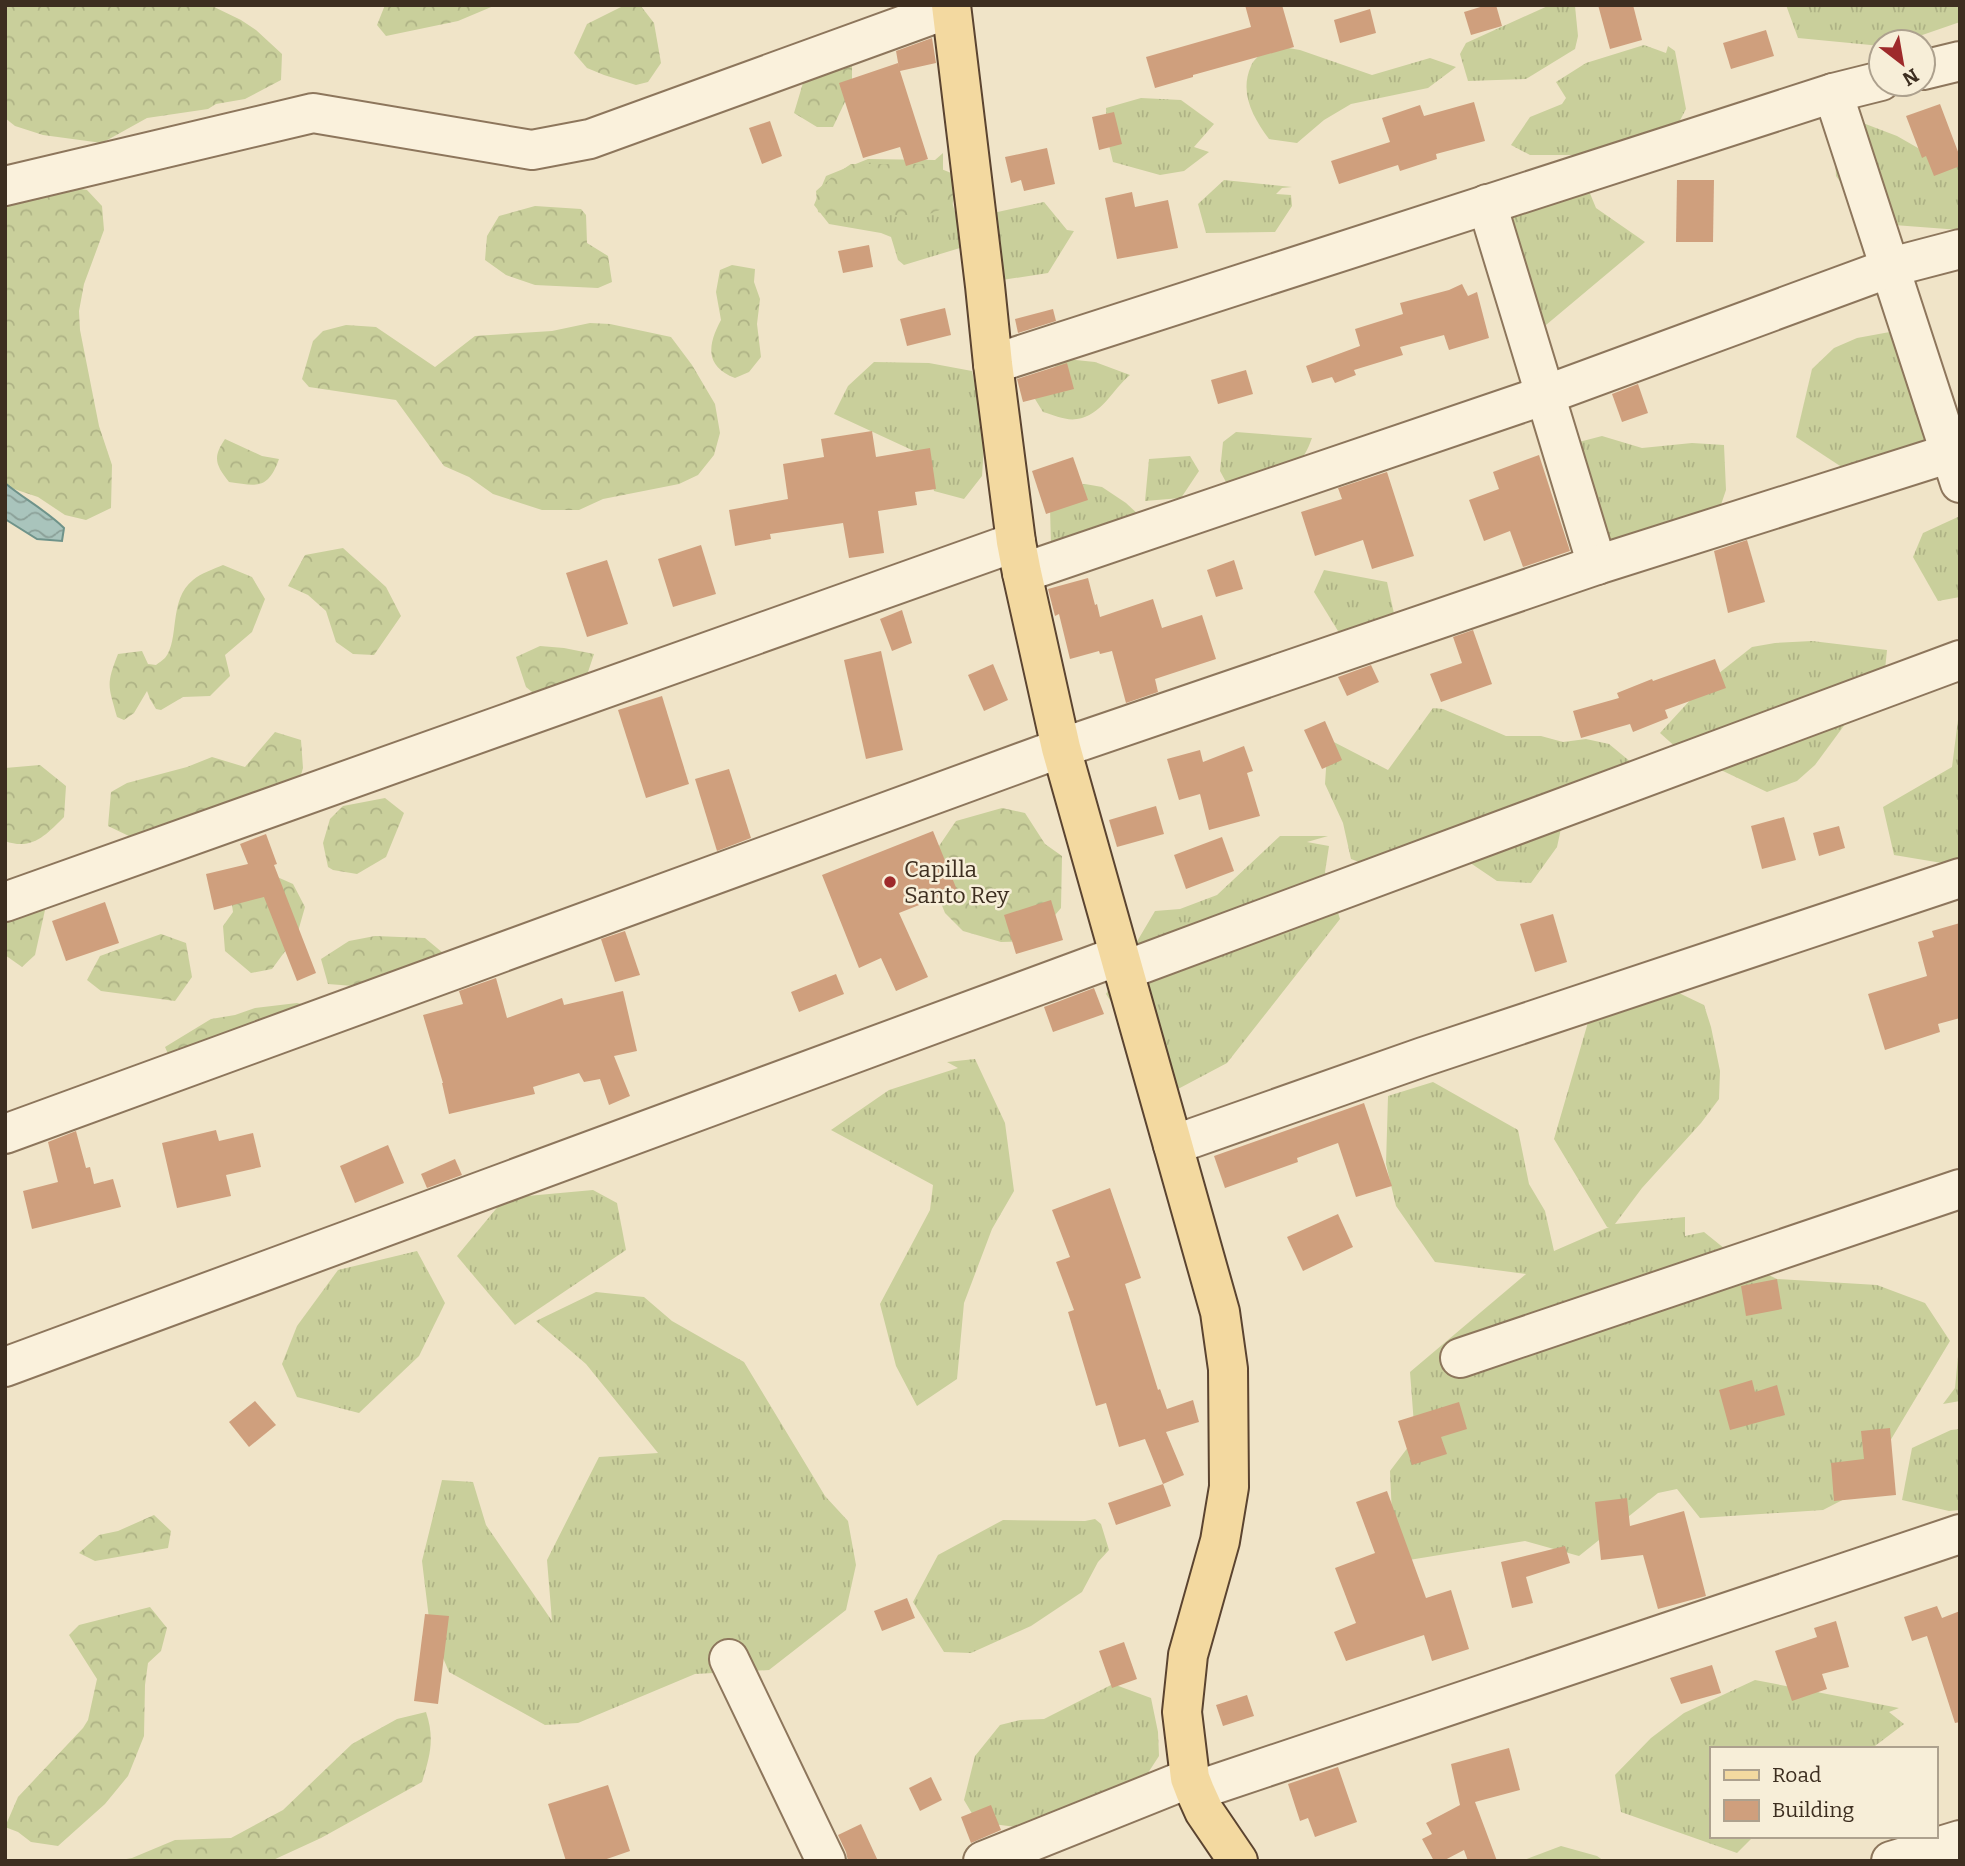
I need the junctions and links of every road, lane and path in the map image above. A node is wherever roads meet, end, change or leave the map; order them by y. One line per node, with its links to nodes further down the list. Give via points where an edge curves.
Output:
1 (951, 7): 6 (street, via 590,139 532,150 313,113); 10 (main road)
2 (1960, 61): 3 (street)
3 (1937, 67)
4 (1867, 84): 5 (street)
5 (1833, 93): 7 (street); 9 (street)
6 (5, 186)
7 (1487, 204): 10 (street); 11 (street)
8 (1960, 249): 9 (street)
9 (1890, 268): 11 (street); 12 (street)
10 (993, 364): 13 (main road)
11 (1545, 395): 13 (street); 14 (street)
12 (1957, 462): 14 (street)
13 (1019, 558): 16 (main road); 18 (street)
14 (1597, 565): 16 (street)
15 (1960, 660): 19 (street)
16 (1061, 748): 19 (main road); 20 (street)
17 (1960, 878): 21 (street)
18 (5, 902)
19 (1120, 963): 21 (main road); 24 (street)
20 (5, 1134)
21 (1173, 1145): 27 (main road, via 1220,1312 1229,1380 1228,1487 1220,1541 1188,1655 1182,1712)
22 (1960, 1189): 23 (street)
23 (1460, 1358)
24 (5, 1367)
25 (1960, 1534): 27 (street)
26 (729, 1659): 29 (street)
27 (1192, 1784): 30 (street); 31 (main road, via 1204,1811)
28 (1960, 1840): 32 (street)
29 (825, 1861)
30 (983, 1861)
31 (1238, 1861)
32 (1891, 1861)

